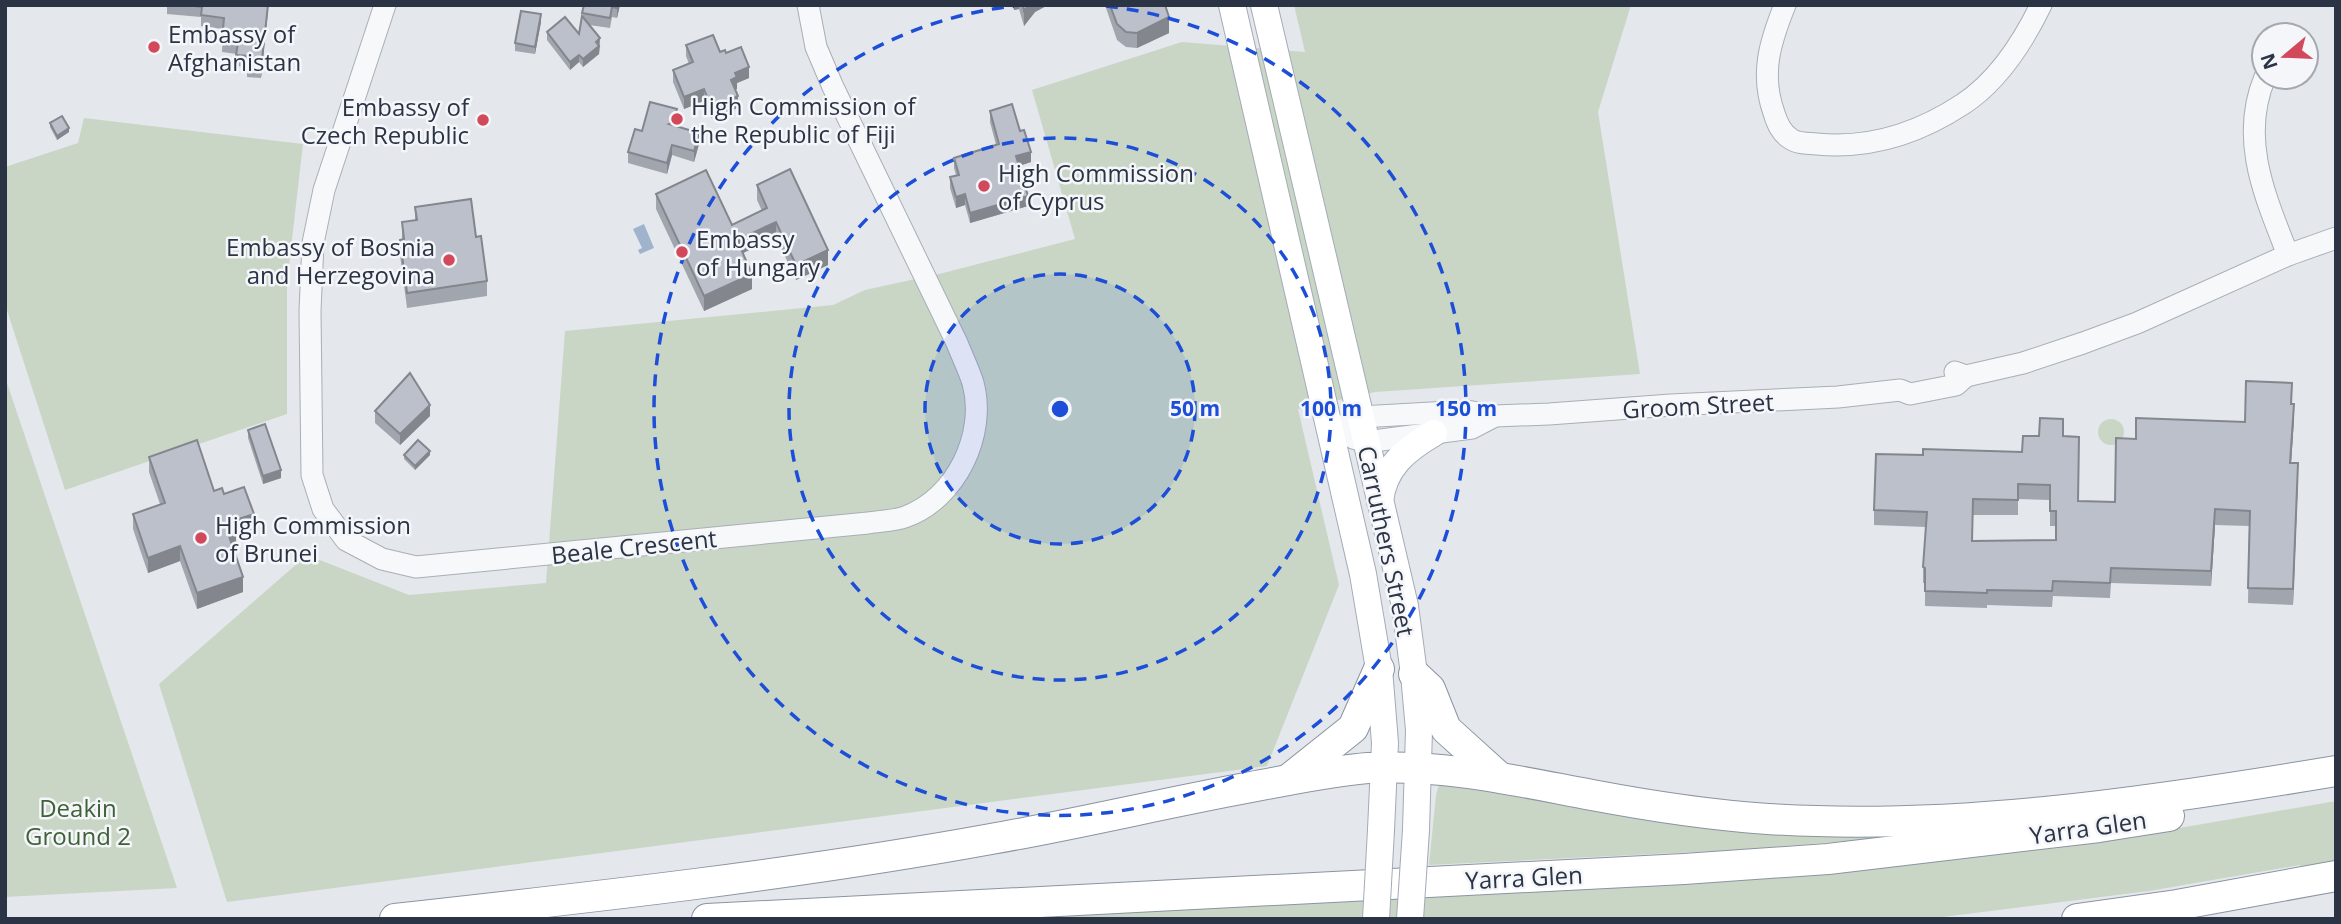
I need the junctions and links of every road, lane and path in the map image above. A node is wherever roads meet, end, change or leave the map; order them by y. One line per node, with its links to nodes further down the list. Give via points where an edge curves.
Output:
1 (385, 5): 2 (street, Beale Crescent, via 324,190 313,243 312,475 323,509 346,540 382,559 416,567 906,517 933,501 954,478 972,445 973,384 833,87 816,47)
2 (807, 5)
3 (1232, 5): 12 (main road, Carruthers Street)
4 (1264, 5): 11 (main road, Carruthers Street)
5 (1786, 5): 6 (street, via 1766,64 1768,97 1779,127 1792,140 1834,146 1898,137 1964,103 1996,74 2027,35)
6 (2041, 5)
7 (2259, 91): 9 (street, via 2253,149)
8 (2334, 246): 9 (street, Groom Street)
9 (2288, 256): 10 (street, Groom Street, via 2127,327 2054,354 1966,376 1956,385 1910,394 1900,390)
10 (1495, 416): 11 (street, Groom Street, via 1467,411); 13 (street, Groom Street, via 1472,428)
11 (1363, 430): 12 (street, Groom Street); 13 (street, Groom Street); 14 (main road, Carruthers Street)
12 (1331, 432): 15 (main road, Carruthers Street)
13 (1434, 433): 14 (main road, via 1397,462 1382,482)
14 (1380, 501): 16 (main road, Carruthers Street, via 1405,606)
15 (1379, 669): 18 (main road, Carruthers Street); 21 (highway, via 1353,728)
16 (1414, 674): 17 (main road, Carruthers Street); 20 (highway, via 1430,689 1446,729)
17 (1417, 767): 18 (highway); 20 (highway); 28 (main road, Carruthers Street, bridge)
18 (1384, 768): 21 (highway); 27 (main road, Carruthers Street, bridge)
19 (2336, 771): 20 (highway, via 2096,805 1931,820 1848,822 1682,810)
20 (1498, 776)
21 (1289, 780): 25 (highway, via 1078,823 834,865)
22 (2336, 786): 26 (highway, Yarra Glen, via 2099,827 1828,859)
23 (2336, 876): 24 (highway)
24 (2177, 905): 29 (highway); 30 (highway)
25 (395, 919)
26 (707, 919)
27 (1376, 919)
28 (1410, 919)
29 (2077, 919)
30 (2114, 919)

